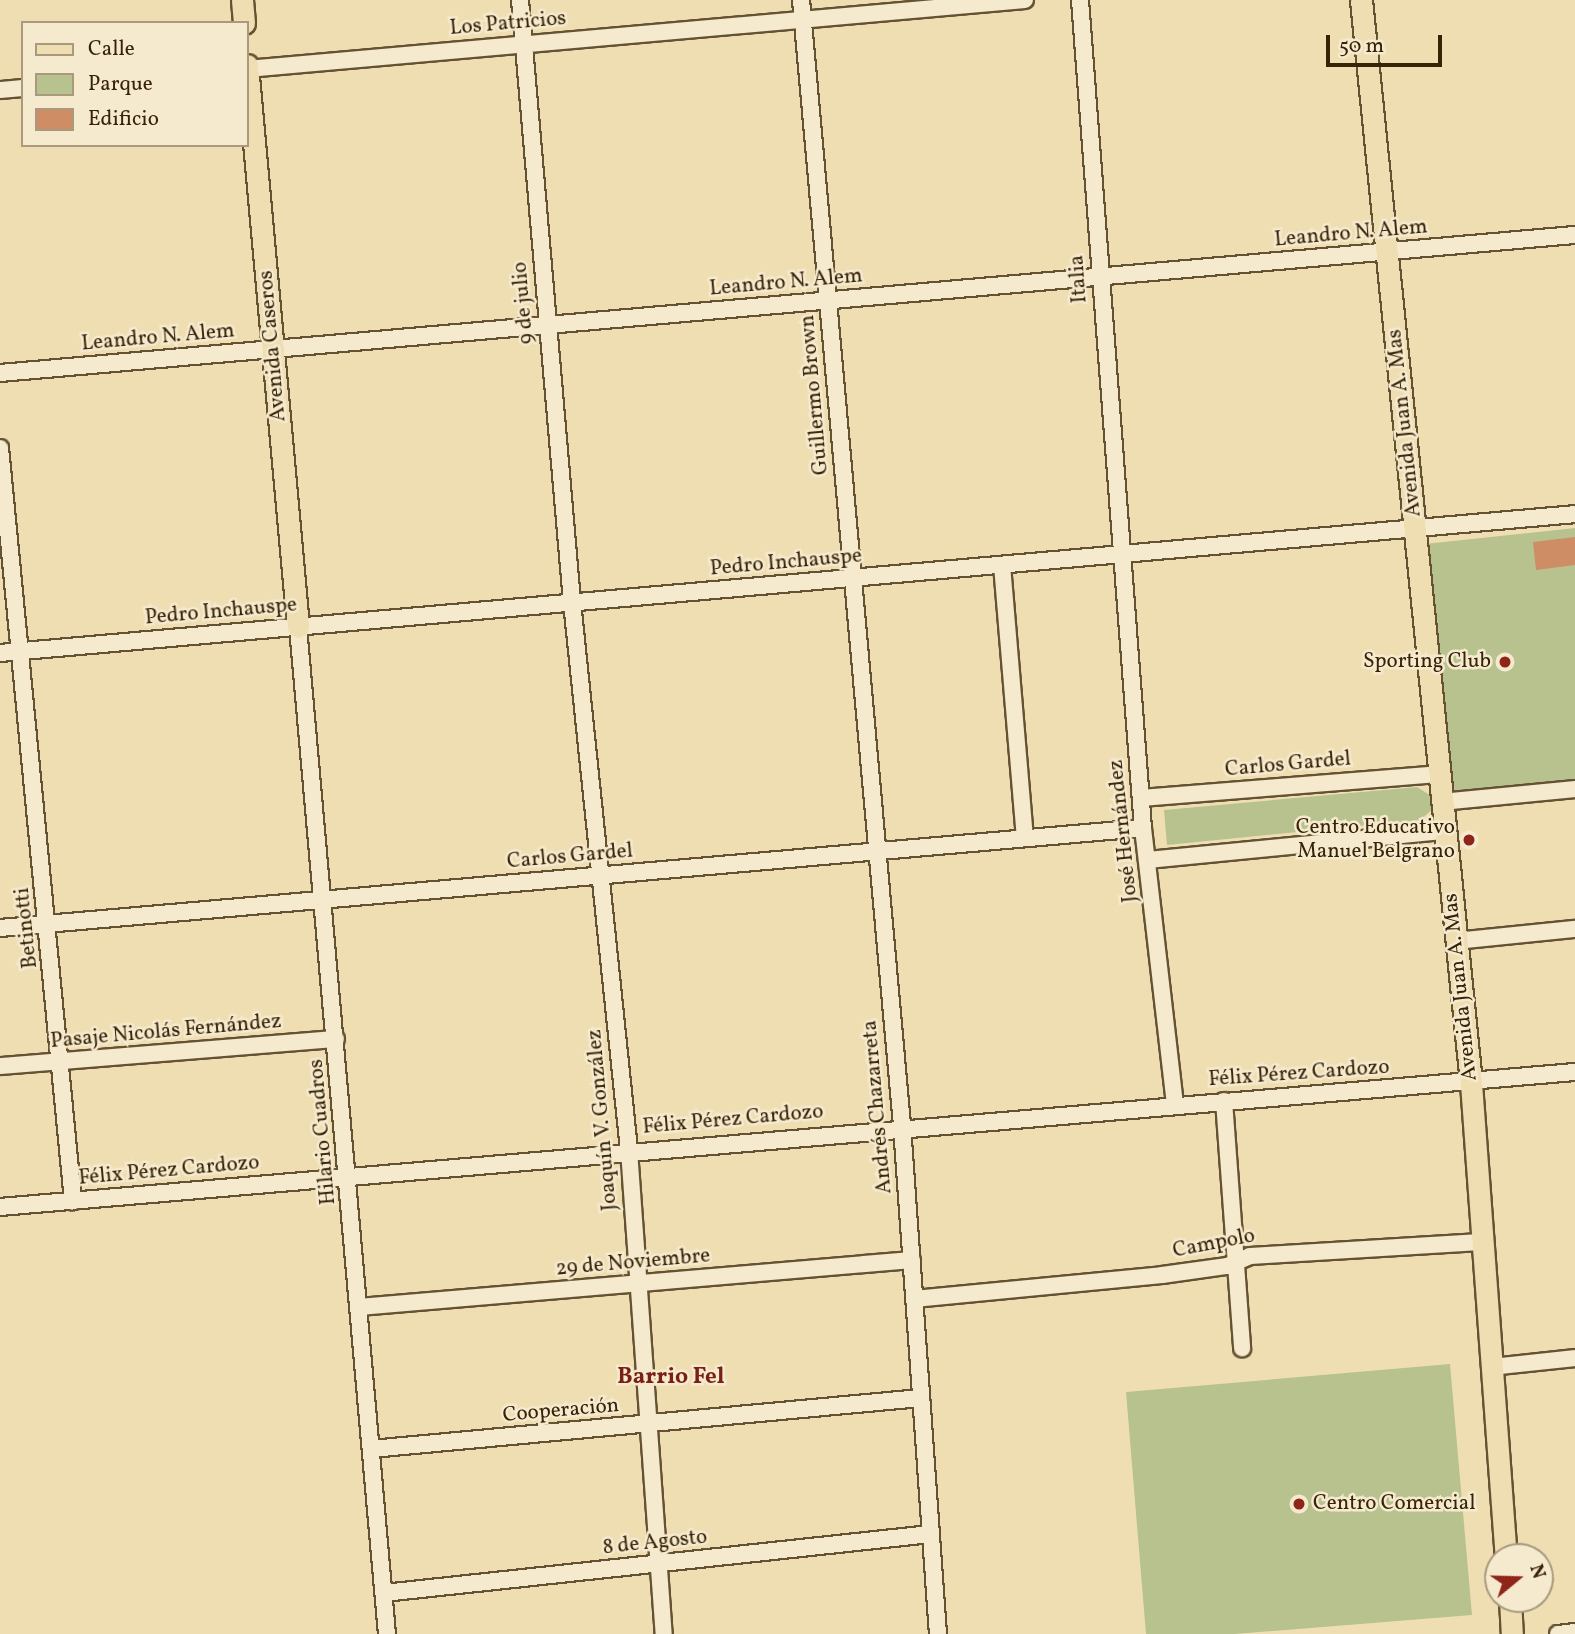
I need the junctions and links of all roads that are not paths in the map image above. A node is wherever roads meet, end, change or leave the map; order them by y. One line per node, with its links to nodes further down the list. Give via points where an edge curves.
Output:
1 (242, 0): 8 (main road)
2 (520, 0): 9 (street, 9 de julio)
3 (801, 0): 7 (street, Guillermo Brown)
4 (1025, 0): 7 (street, Los Patricios)
5 (1080, 0): 16 (street, Italia)
6 (1361, 0): 15 (main road, Avenida Juan A. Mas)
7 (803, 19): 9 (street, Los Patricios); 17 (street, Guillermo Brown)
8 (244, 21)
9 (524, 44): 10 (street, Los Patricios); 18 (street, 9 de julio)
10 (248, 67)
11 (248, 78): 19 (main road, Avenida Caseros)
12 (21, 88): 13 (street)
13 (0, 90)
14 (1575, 235): 15 (street, Leandro N. Alem)
15 (1387, 252): 16 (street, Leandro N. Alem); 23 (main road, Avenida Juan A. Mas)
16 (1100, 277): 17 (street, Leandro N. Alem); 24 (street, Italia)
17 (827, 300): 18 (street, Leandro N. Alem); 26 (street, Guillermo Brown)
18 (547, 325): 19 (street, Leandro N. Alem); 27 (street, 9 de julio)
19 (273, 349): 20 (street, Leandro N. Alem); 28 (main road, Avenida Caseros)
20 (0, 373)
21 (0, 448): 29 (street, Betinotti)
22 (1575, 514): 23 (street, Pedro Inchauspe)
23 (1417, 528): 24 (street, Pedro Inchauspe); 31 (main road, Avenida Juan A. Mas)
24 (1120, 554): 25 (street, Pedro Inchauspe); 33 (street, José Hernández)
25 (1002, 565): 26 (street, Pedro Inchauspe); 37 (street)
26 (853, 578): 27 (street, Pedro Inchauspe); 38 (street, Andrés Chazarreta)
27 (572, 602): 28 (street, Pedro Inchauspe); 40 (street, Joaquín V. González)
28 (298, 626): 29 (street, Pedro Inchauspe); 41 (street, Hilario Cuadros)
29 (19, 651): 30 (street, Pedro Inchauspe); 42 (street, Betinotti)
30 (0, 653)
31 (1438, 774): 33 (street, Carlos Gardel); 34 (main road, Avenida Juan A. Mas)
32 (1575, 789): 34 (street)
33 (1141, 798): 35 (street, José Hernández)
34 (1441, 802): 36 (main road, Avenida Juan A. Mas)
35 (1143, 828): 37 (street, Carlos Gardel); 39 (street, José Hernández)
36 (1445, 831): 39 (street); 45 (main road, Avenida Juan A. Mas)
37 (1025, 838): 38 (street, Carlos Gardel)
38 (877, 851): 40 (street, Carlos Gardel); 53 (street, Andrés Chazarreta)
39 (1148, 860): 52 (street, José Hernández)
40 (601, 875): 41 (street, Carlos Gardel); 54 (street, Joaquín V. González)
41 (324, 900): 42 (street, Carlos Gardel); 46 (street, Hilario Cuadros)
42 (48, 924): 43 (street, Carlos Gardel); 47 (street, Betinotti)
43 (0, 928)
44 (1575, 929): 45 (street)
45 (1457, 941): 50 (main road, Avenida Juan A. Mas)
46 (336, 1039): 47 (street, Pasaje Nicolás Fernández); 55 (street, Hilario Cuadros)
47 (61, 1061): 48 (street, Pasaje Nicolás Fernández); 56 (street, Betinotti)
48 (0, 1066)
49 (1575, 1072): 50 (street, Félix Pérez Cardozo)
50 (1471, 1083): 51 (street, Félix Pérez Cardozo); 58 (main road, Avenida Juan A. Mas)
51 (1224, 1101): 52 (street, Félix Pérez Cardozo); 60 (street)
52 (1174, 1103): 53 (street, Félix Pérez Cardozo)
53 (902, 1126): 54 (street, Félix Pérez Cardozo); 59 (street, Andrés Chazarreta)
54 (629, 1150): 55 (street, Félix Pérez Cardozo); 61 (street, Joaquín V. González)
55 (347, 1175): 56 (street, Félix Pérez Cardozo); 63 (street, Hilario Cuadros)
56 (73, 1201): 57 (street, Félix Pérez Cardozo)
57 (0, 1208)
58 (1481, 1242): 60 (street, Campolo); 66 (main road, Avenida Juan A. Mas)
59 (912, 1260): 61 (street, 29 de Noviembre); 62 (street, Andrés Chazarreta)
60 (1239, 1261): 62 (street, Campolo, via 1162,1275); 64 (street)
61 (638, 1283): 63 (street, 29 de Noviembre); 68 (street, Joaquín V. González)
62 (914, 1299): 67 (street, Andrés Chazarreta)
63 (359, 1307): 69 (street, Hilario Cuadros)
64 (1242, 1348)
65 (1575, 1358): 66 (street)
66 (1491, 1367): 71 (main road, Avenida Juan A. Mas)
67 (921, 1398): 68 (street, Cooperación); 70 (street, Andrés Chazarreta)
68 (648, 1424): 69 (street, Cooperación); 72 (street, Joaquín V. González)
69 (371, 1449): 73 (street, Hilario Cuadros)
70 (931, 1534): 72 (street, 8 de Agosto); 78 (street, Andrés Chazarreta)
71 (1505, 1543)
72 (658, 1564): 73 (street, 8 de Agosto); 77 (street, Joaquín V. González)
73 (384, 1592): 76 (street, Hilario Cuadros)
74 (1511, 1613): 79 (main road)
75 (1575, 1632): 80 (street)
76 (387, 1634)
77 (664, 1634)
78 (938, 1634)
79 (1513, 1634)
80 (1558, 1634)

